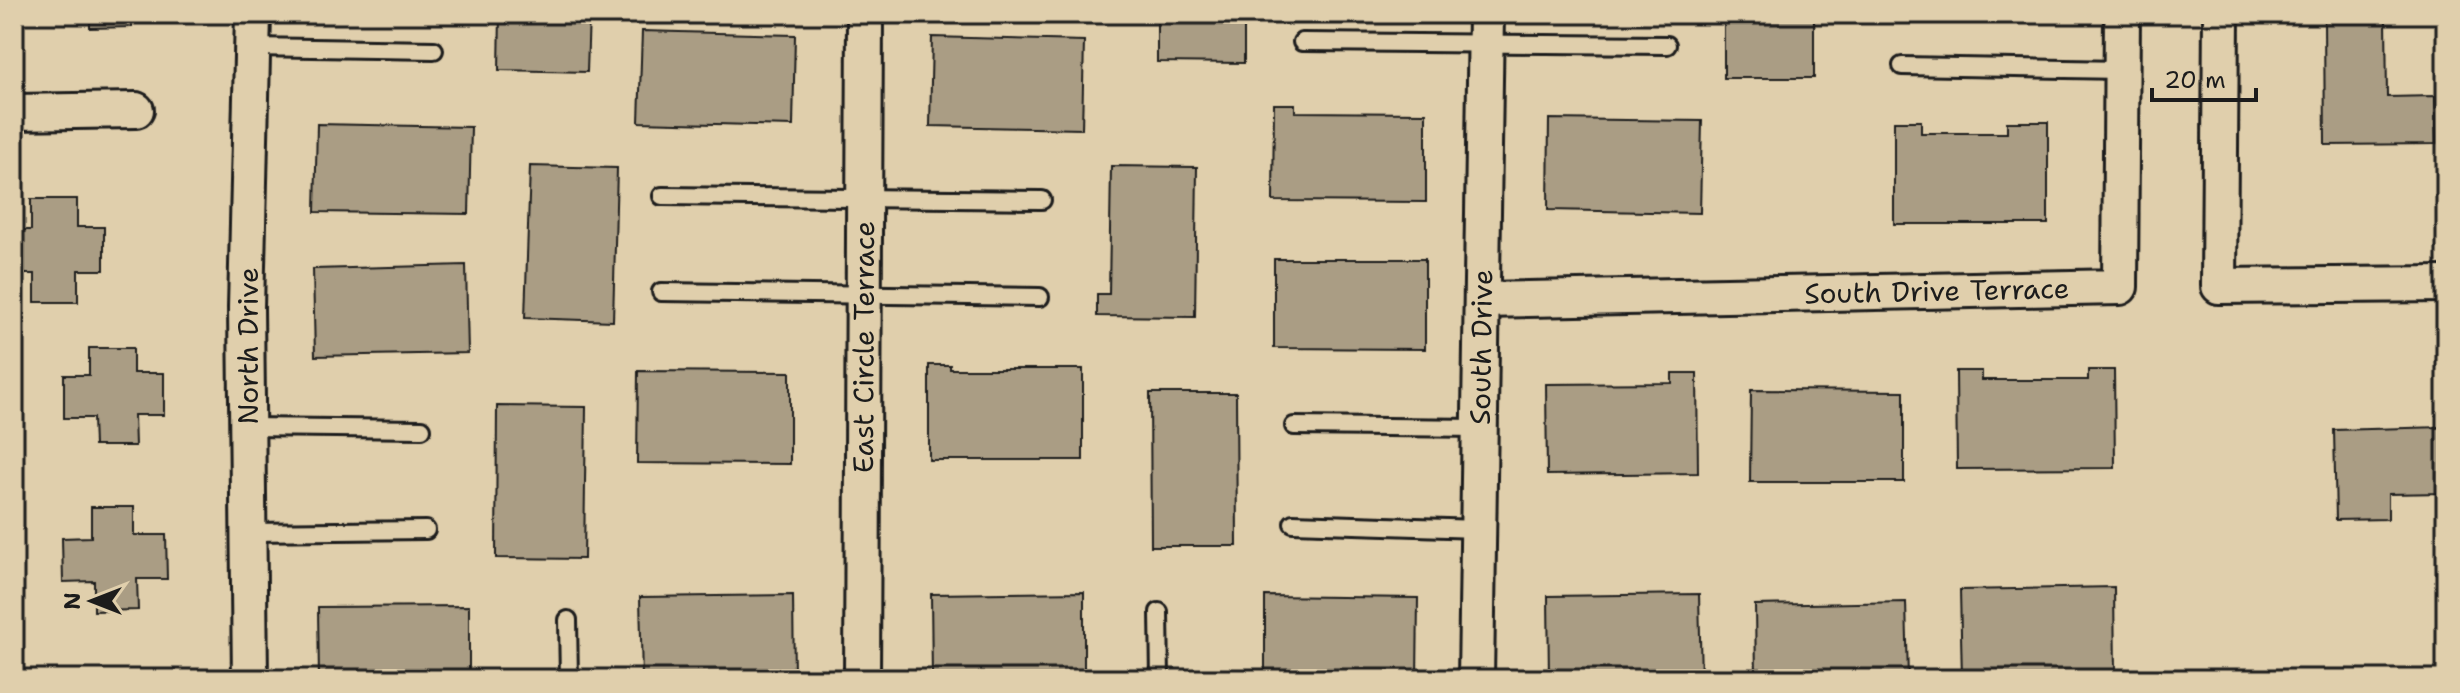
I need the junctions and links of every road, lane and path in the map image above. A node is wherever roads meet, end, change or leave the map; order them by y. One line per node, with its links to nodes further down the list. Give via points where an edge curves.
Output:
1 (865, 14): 14 (street, East Circle Terrace)
2 (2122, 14): 10 (street, South Drive Terrace)
3 (2221, 14): 16 (street, via 2219,286)
4 (1486, 29): 6 (lane); 7 (lane); 20 (street, South Drive)
5 (253, 30): 8 (lane); 22 (street, North Drive)
6 (1302, 42)
7 (1667, 45)
8 (434, 50)
9 (1902, 66): 10 (lane)
10 (2122, 70): 20 (street, South Drive Terrace, via 2120,287)
11 (136, 110): 12 (street)
12 (14, 112)
13 (662, 196): 14 (lane)
14 (864, 198): 15 (lane); 18 (street, East Circle Terrace)
15 (1042, 200)
16 (2446, 284)
17 (661, 292): 18 (lane)
18 (864, 295): 19 (lane); 33 (street, East Circle Terrace)
19 (1040, 297)
20 (1483, 300): 23 (street, South Drive)
21 (1294, 426): 23 (lane)
22 (248, 427): 24 (lane); 28 (street, North Drive)
23 (1480, 428): 26 (street, South Drive)
24 (422, 429)
25 (1293, 523): 26 (lane)
26 (1478, 529): 35 (street, South Drive)
27 (426, 530): 28 (lane)
28 (249, 532): 31 (street, North Drive)
29 (1159, 612): 34 (lane)
30 (568, 620): 32 (lane)
31 (250, 679)
32 (569, 679)
33 (862, 679)
34 (1160, 679)
35 (1476, 679)

